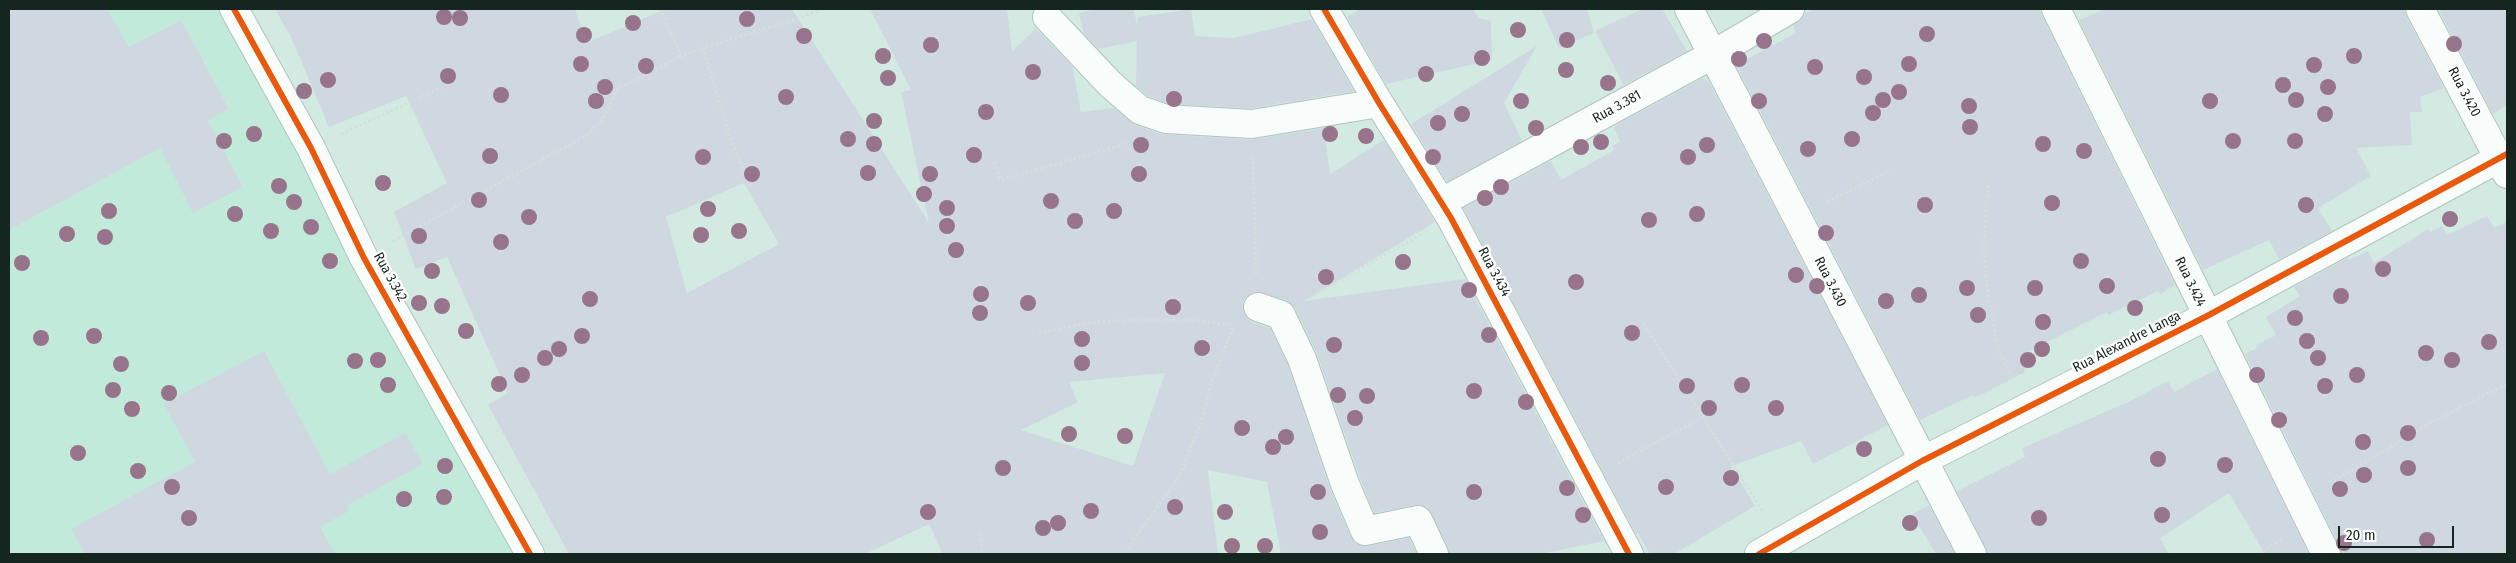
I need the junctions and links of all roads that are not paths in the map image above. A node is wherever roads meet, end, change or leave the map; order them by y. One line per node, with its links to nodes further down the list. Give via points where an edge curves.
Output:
1 (234, 9): 15 (street, Rua 3.342, via 311,148 364,258)
2 (1324, 9): 9 (street, Rua 3.434)
3 (1689, 9): 8 (street, Rua 3.430)
4 (1790, 9): 8 (street, Rua 3.381)
5 (2056, 9): 13 (street, Rua 3.424)
6 (2420, 9): 10 (street, Rua 3.420)
7 (1046, 16): 9 (street, via 1110,84 1140,110 1166,119 1252,124)
8 (1714, 54): 11 (street, Rua 3.381); 14 (street, Rua 3.430)
9 (1379, 103): 11 (street, Rua 3.434)
10 (2505, 163): 13 (street, Rua Alexandre Langa)
11 (1447, 210): 17 (street, Rua 3.434)
12 (1269, 311): 16 (street, via 1302,359 1345,484 1365,531 1418,520)
13 (2207, 316): 14 (street, Rua Alexandre Langa); 20 (street, Rua 3.424)
14 (1922, 461): 18 (street, Rua Alexandre Langa); 19 (street, Rua 3.430)
15 (530, 554)
16 (1434, 554)
17 (1629, 554)
18 (1759, 554)
19 (1972, 554)
20 (2326, 554)

